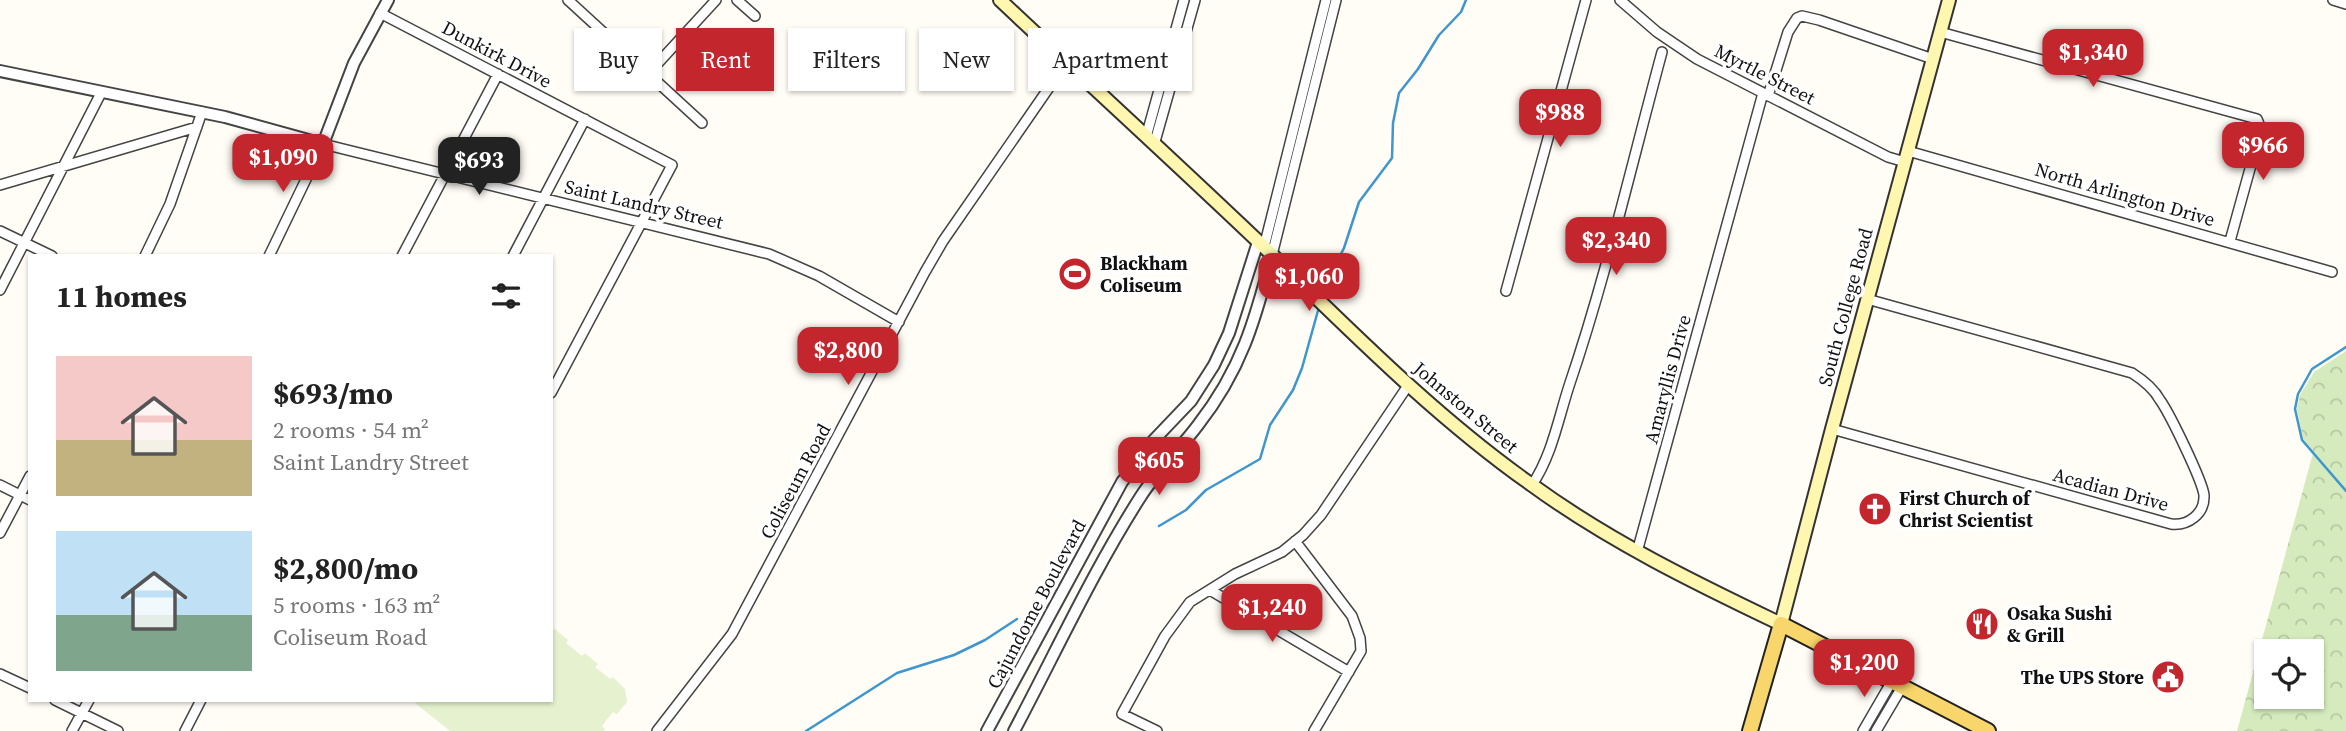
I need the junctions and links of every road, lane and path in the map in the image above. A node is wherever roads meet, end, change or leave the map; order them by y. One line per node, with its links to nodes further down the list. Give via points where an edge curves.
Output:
1 (387, 0): 15 (street)
2 (568, 0): 17 (street)
3 (716, 0): 21 (street)
4 (737, 0): 16 (street)
5 (1000, 0): 18 (main road, Johnston Street)
6 (1184, 0): 34 (street)
7 (1195, 0): 34 (street)
8 (1326, 0): 45 (street)
9 (1336, 0): 45 (street)
10 (1586, 0): 53 (street)
11 (1949, 0): 19 (main road, South College Road)
12 (2333, 0): 14 (street)
13 (1623, 1): 29 (street, Myrtle Street, via 1672,44)
14 (2346, 4)
15 (380, 13): 24 (street, Dunkirk Drive); 35 (street, via 354,63)
16 (755, 16)
17 (598, 28)
18 (1029, 28)
19 (1940, 32): 22 (main road, South College Road); 43 (street, via 2249,115 2262,130)
20 (1662, 52): 61 (street, via 1579,355 1553,441)
21 (662, 59)
22 (1933, 60): 29 (street, Amaryllis Drive, via 1802,16 1788,32); 36 (main road, South College Road)
23 (0, 71): 28 (street, Saint Landry Street)
24 (498, 74): 31 (street, Dunkirk Drive); 38 (street)
25 (662, 87): 32 (street)
26 (1047, 91): 55 (street, Coliseum Road, via 943,241)
27 (1096, 91): 34 (main road, Johnston Street)
28 (101, 93): 30 (street, Saint Landry Street); 37 (street)
29 (1766, 95): 36 (street, Myrtle Street, via 1888,157); 68 (street, Amaryllis Drive)
30 (202, 112): 33 (street); 35 (street, Saint Landry Street)
31 (584, 119): 40 (street); 41 (street, Dunkirk Drive, via 672,165)
32 (702, 123)
33 (197, 127): 37 (street); 47 (street, via 170,204)
34 (1150, 141): 45 (main road, Johnston Street)
35 (323, 144): 38 (street, Saint Landry Street); 48 (street)
36 (1906, 157): 43 (street, North Arlington Drive); 54 (main road, South College Road)
37 (65, 166): 39 (street); 44 (street)
38 (445, 174): 40 (street, Saint Landry Street); 49 (street)
39 (0, 185)
40 (543, 198): 41 (street, Saint Landry Street); 50 (street)
41 (642, 221): 55 (street, Saint Landry Street, via 769,254); 57 (street)
42 (0, 230): 44 (street)
43 (2230, 241): 51 (street, North Arlington Drive)
44 (25, 243): 46 (street); 52 (street)
45 (1265, 248): 56 (main road, Johnston Street); 64 (street, Cajundome Boulevard, via 1214,365 1191,401 1122,482); 67 (street, Cajundome Boulevard, via 1252,330 1227,384 1143,493)
46 (48, 254)
47 (146, 254)
48 (270, 254)
49 (403, 254)
50 (514, 254)
51 (2332, 272)
52 (0, 290)
53 (1506, 291)
54 (1867, 299): 58 (main road, South College Road); 58 (street, Acadian Drive, via 2132,373 2160,398 2202,487 2203,505 2187,523 2171,524)
55 (898, 322): 82 (street, Coliseum Road, via 733,634)
56 (1409, 384): 61 (main road, Johnston Street); 66 (street, via 1321,514)
57 (553, 389)
58 (1832, 429): 70 (main road, South College Road)
59 (28, 481): 62 (street)
60 (0, 485): 62 (street)
61 (1532, 485): 68 (main road, Johnston Street)
62 (20, 495): 63 (street); 65 (street)
63 (28, 499)
64 (1094, 532): 67 (street); 83 (street, Cajundome Boulevard)
65 (0, 533)
66 (1295, 541): 69 (street); 71 (street, via 1352,616 1361,652)
67 (1113, 542): 84 (street, Cajundome Boulevard)
68 (1637, 552): 70 (main road, Johnston Street)
69 (1210, 590): 71 (street); 85 (street, via 1181,612 1122,714)
70 (1781, 624): 73 (main road, Johnston Street); 87 (main road)
71 (1349, 672): 86 (street)
72 (0, 674): 74 (street)
73 (1897, 684): 88 (street); 89 (street); 90 (main road, Johnston Street)
74 (28, 687)
75 (59, 702): 78 (street)
76 (88, 702): 78 (street)
77 (200, 702): 81 (street)
78 (82, 713): 79 (street); 80 (street)
79 (72, 731)
80 (118, 731)
81 (185, 731)
82 (657, 731)
83 (987, 731)
84 (1014, 731)
85 (1157, 731)
86 (1314, 731)
87 (1750, 731)
88 (1863, 731)
89 (1876, 731)
90 (1988, 731)

